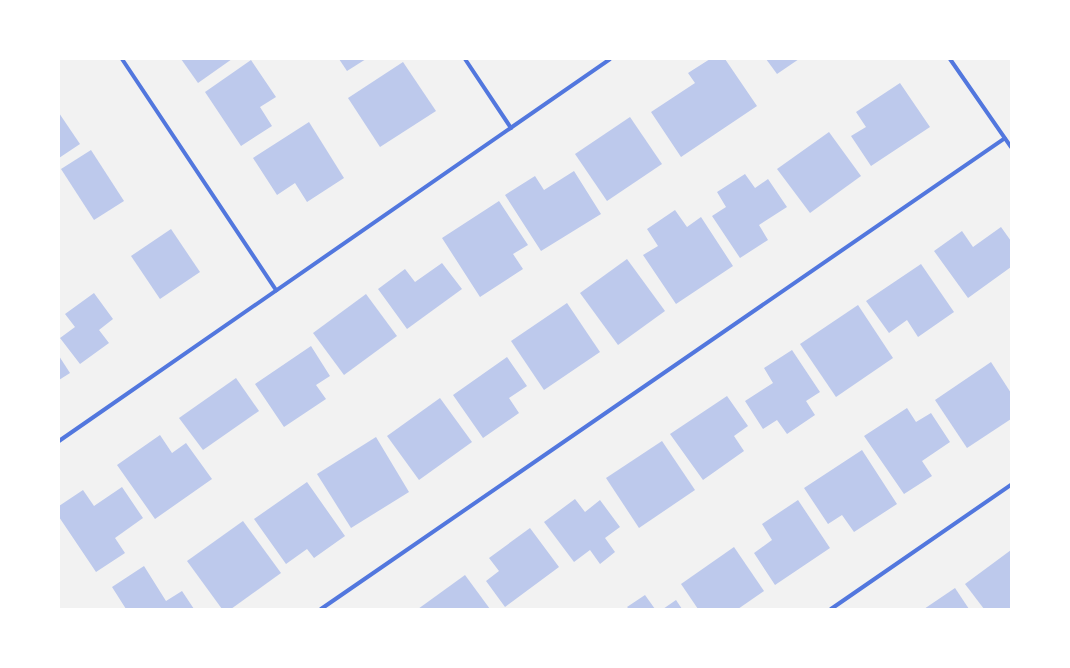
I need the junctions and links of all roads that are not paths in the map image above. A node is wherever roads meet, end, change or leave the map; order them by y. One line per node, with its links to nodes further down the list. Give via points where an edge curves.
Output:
1 (122, 59): 8 (street)
2 (465, 59): 5 (street)
3 (610, 59): 5 (street)
4 (950, 59): 6 (street)
5 (511, 128): 8 (street)
6 (1005, 138): 7 (street); 11 (street)
7 (1011, 147)
8 (276, 290): 9 (street)
9 (59, 441)
10 (1011, 485): 12 (street)
11 (321, 609)
12 (831, 609)

